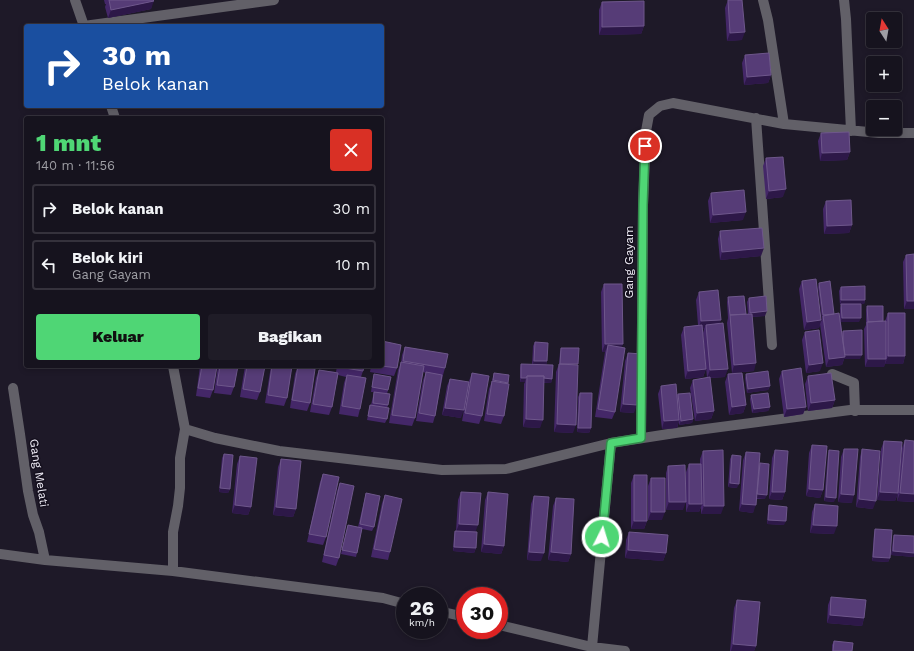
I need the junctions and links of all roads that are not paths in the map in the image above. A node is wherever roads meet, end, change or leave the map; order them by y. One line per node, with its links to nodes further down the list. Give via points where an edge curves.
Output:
1 (75, 0): 5 (street)
2 (269, 0): 6 (street)
3 (763, 0): 8 (street)
4 (844, 0): 9 (street)
5 (83, 24)
6 (98, 24)
7 (756, 118): 8 (street); 11 (street); 18 (street, Gang Gayam, via 673,103 660,106 648,115 643,205)
8 (784, 124): 9 (street)
9 (851, 131): 10 (street, via 879,134)
10 (914, 133)
11 (772, 345)
12 (173, 368): 17 (street)
13 (832, 374): 16 (street, via 854,383)
14 (12, 388): 21 (street, Gang Melati, via 28,491)
15 (914, 410): 16 (street)
16 (855, 411): 18 (street)
17 (185, 429): 19 (street, via 215,438 279,450 442,470 506,469); 22 (street, via 173,532)
18 (641, 438): 19 (street)
19 (611, 443): 25 (street)
20 (0, 554): 21 (street)
21 (45, 560): 22 (street)
22 (173, 571): 23 (street)
23 (396, 602)
24 (508, 627): 25 (street)
25 (592, 647): 26 (street)
26 (625, 651)

